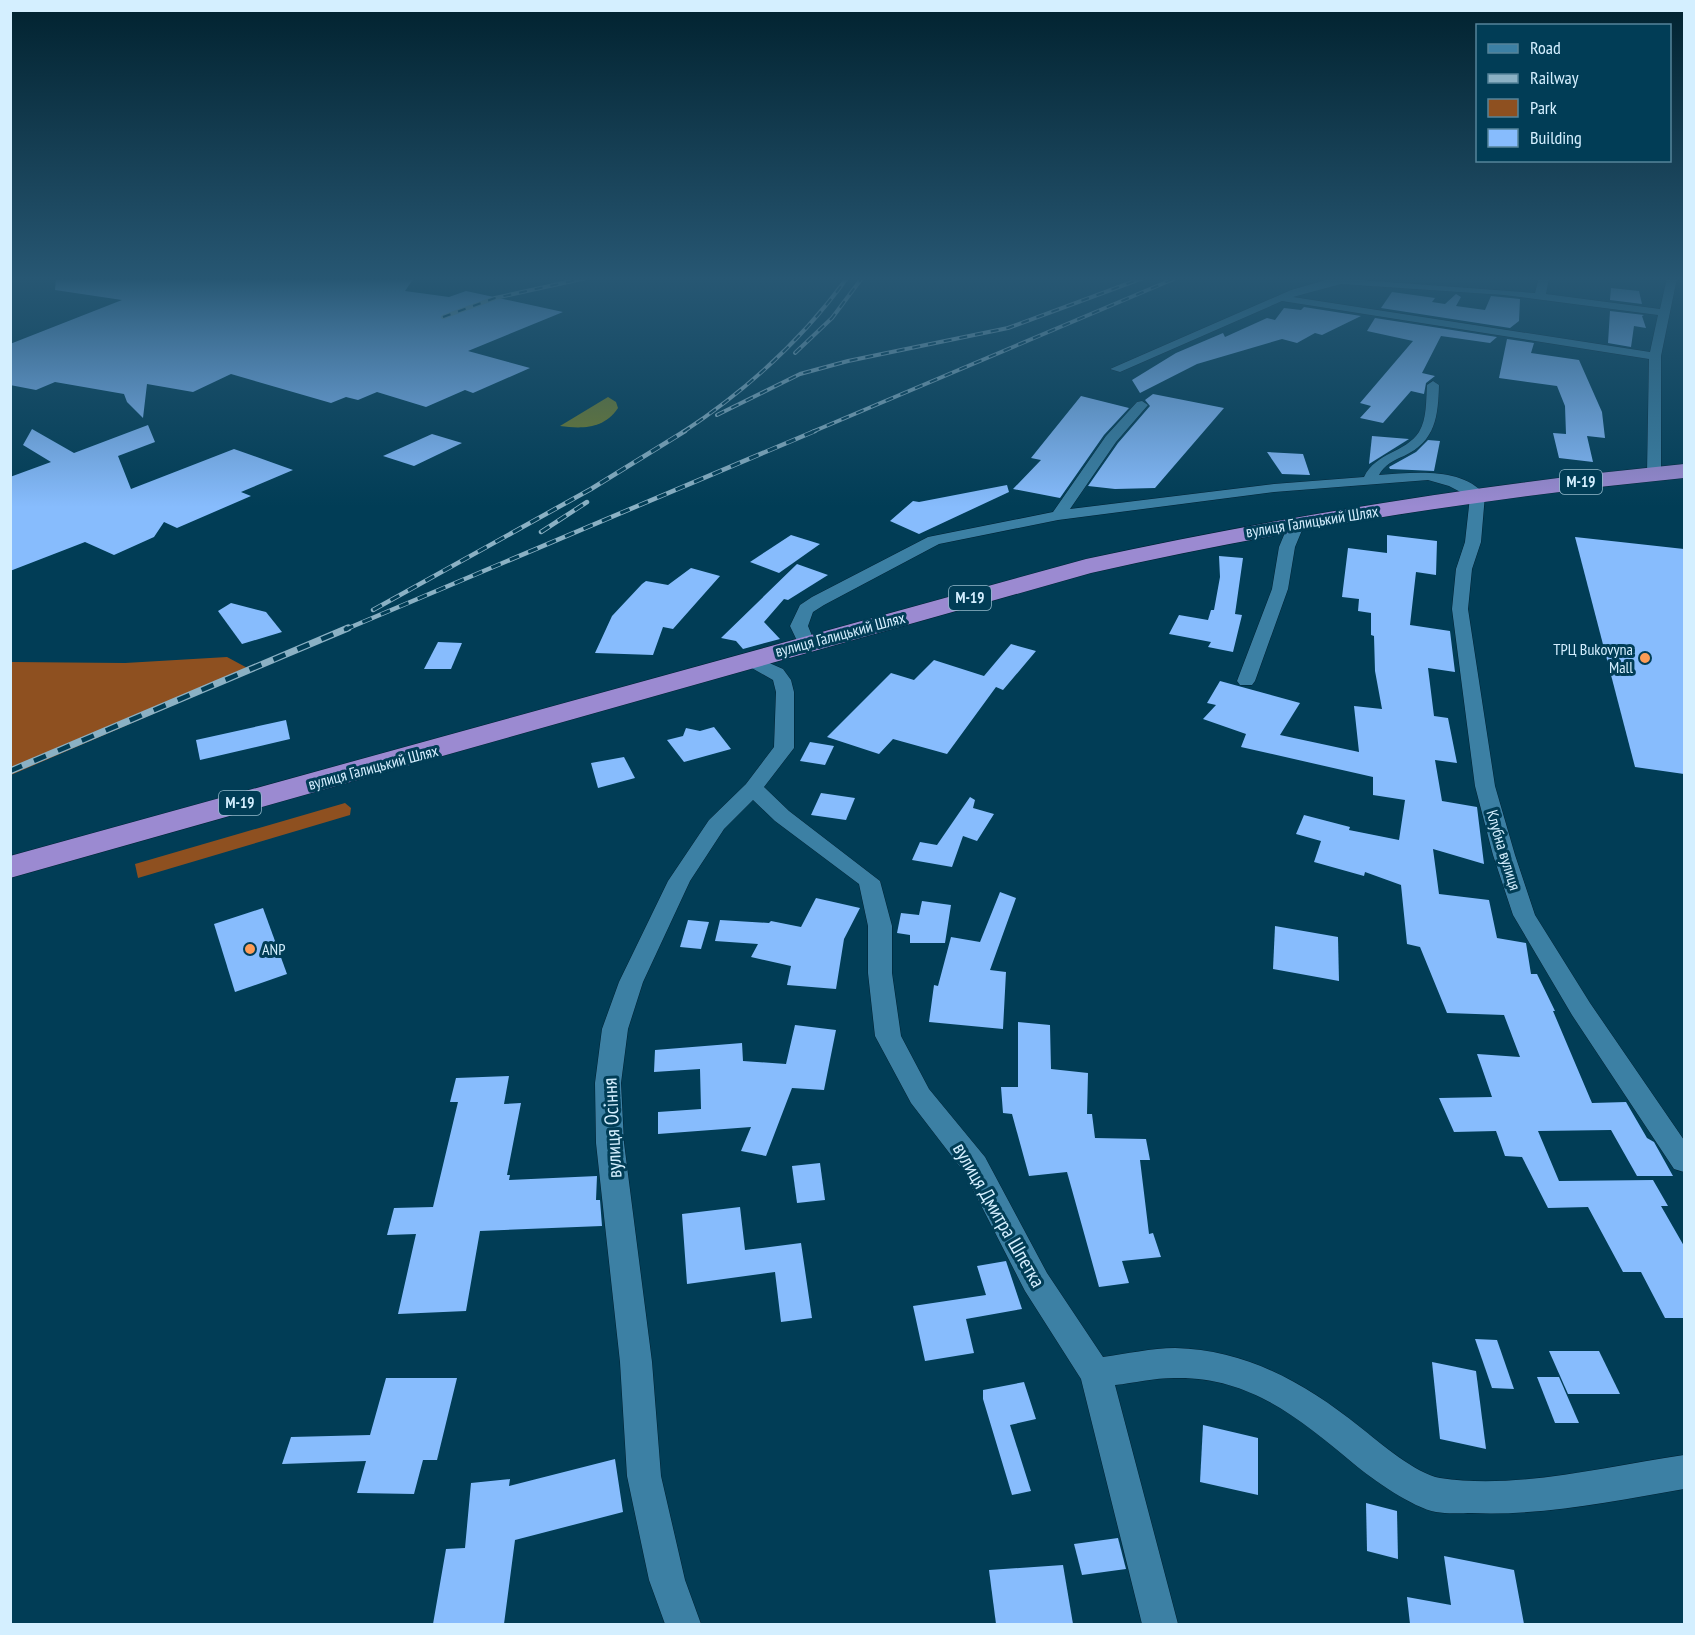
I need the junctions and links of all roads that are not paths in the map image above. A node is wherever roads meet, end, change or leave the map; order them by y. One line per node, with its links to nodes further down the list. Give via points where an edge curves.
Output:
1 (1150, 354): 4 (street)
2 (1644, 354): 3 (street)
3 (1655, 356): 8 (street)
4 (1116, 369)
5 (1433, 386): 9 (street, via 1431,413 1423,436 1405,450 1380,461)
6 (1142, 405): 11 (street, via 1111,439)
7 (1684, 471): 8 (highway, вулиця Галицький Шлях / М-19)
8 (1654, 474): 10 (highway, вулиця Галицький Шлях / М-19)
9 (1370, 480): 10 (street, via 1447,479); 11 (street)
10 (1478, 495): 12 (highway, вулиця Галицький Шлях / М-19); 18 (street, Клубна вулиця, via 1460,609 1485,786 1504,855 1524,915 1581,1010)
11 (1058, 515): 13 (street, via 934,540 886,563 806,609 799,626)
12 (1297, 523): 13 (highway, вулиця Галицький Шлях / М-19, via 1086,567); 15 (street, via 1287,547 1280,589)
13 (806, 643): 14 (highway, вулиця Галицький Шлях / М-19)
14 (749, 659): 16 (street, вулиця Осіння, via 777,673 785,692 784,748); 17 (highway, вулиця Галицький Шлях / М-19)
15 (1246, 681)
16 (753, 788): 19 (street, вулиця Дмитра Шпетка, via 782,816 869,881 880,926 883,1008 896,1054 920,1096 975,1165 1036,1282); 21 (street, вулиця Осіння, via 716,825 679,881 631,982 615,1029 608,1083 610,1143 636,1362 644,1476 667,1580)
17 (10, 867)
18 (1684, 1161)
19 (1095, 1372): 20 (street, via 1173,1363 1216,1366 1281,1389 1385,1468 1435,1494 1493,1497 1575,1492); 22 (street, вулиця Дмитра Шпетка)
20 (1684, 1472)
21 (683, 1624)
22 (1160, 1624)

